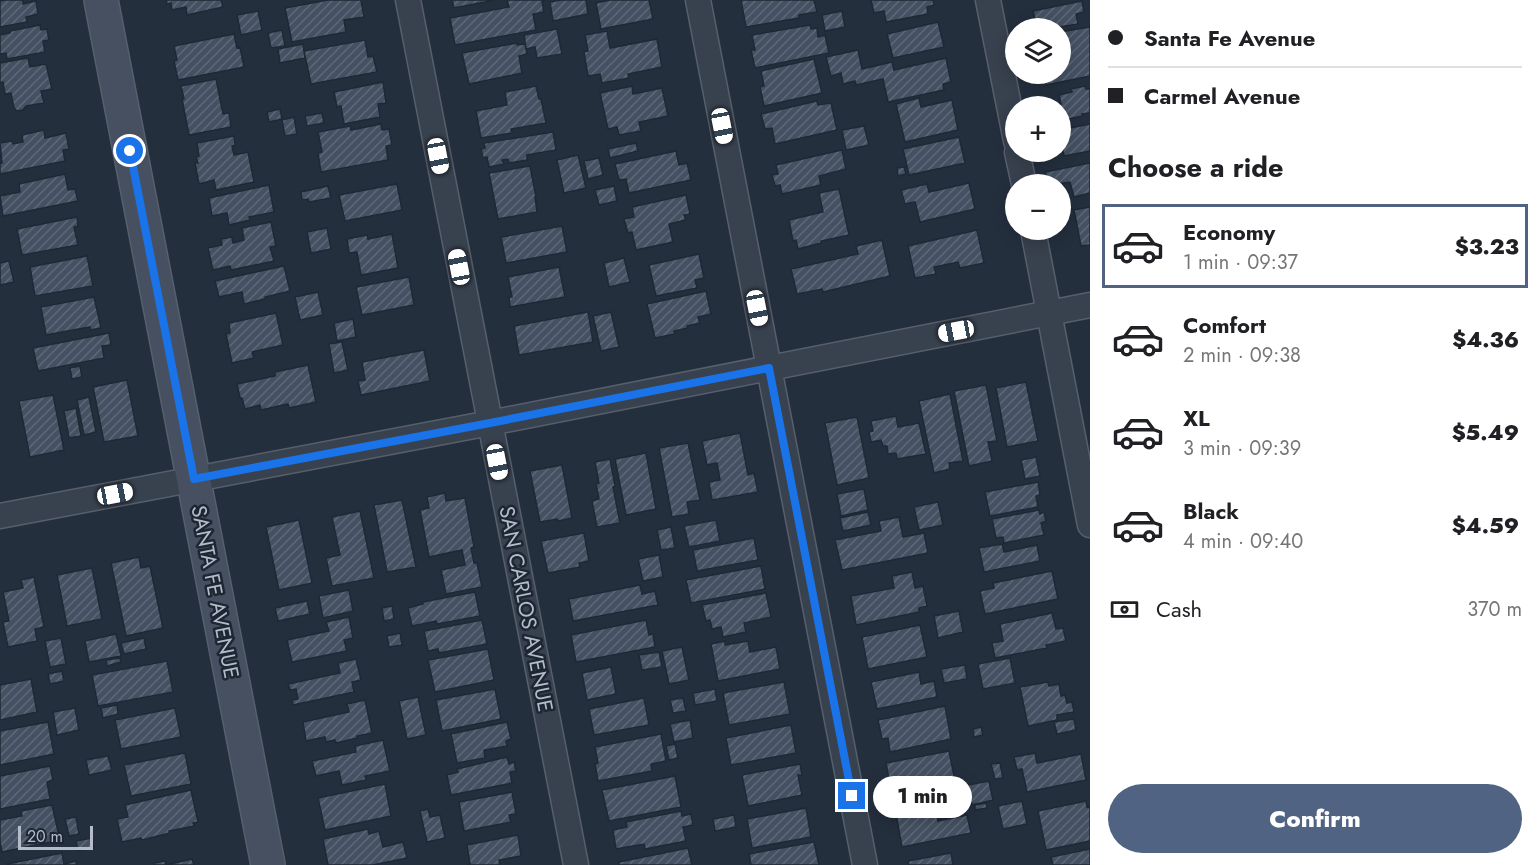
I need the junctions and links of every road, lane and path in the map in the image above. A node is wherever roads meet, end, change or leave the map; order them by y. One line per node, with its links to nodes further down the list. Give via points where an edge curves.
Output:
1 (101, 0): 11 (street, SANTA FE AVENUE)
2 (408, 0): 10 (street, SAN CARLOS AVENUE)
3 (698, 0): 9 (street)
4 (988, 0): 5 (street)
5 (1007, 96)
6 (1035, 240): 8 (street)
7 (1090, 305): 8 (street)
8 (1049, 313): 9 (street); 13 (street)
9 (769, 368): 10 (street); 16 (street)
10 (490, 423): 11 (street); 15 (street, SAN CARLOS AVENUE)
11 (194, 479): 12 (street); 14 (street, SANTA FE AVENUE)
12 (0, 516)
13 (1090, 525)
14 (268, 865)
15 (576, 865)
16 (865, 865)

